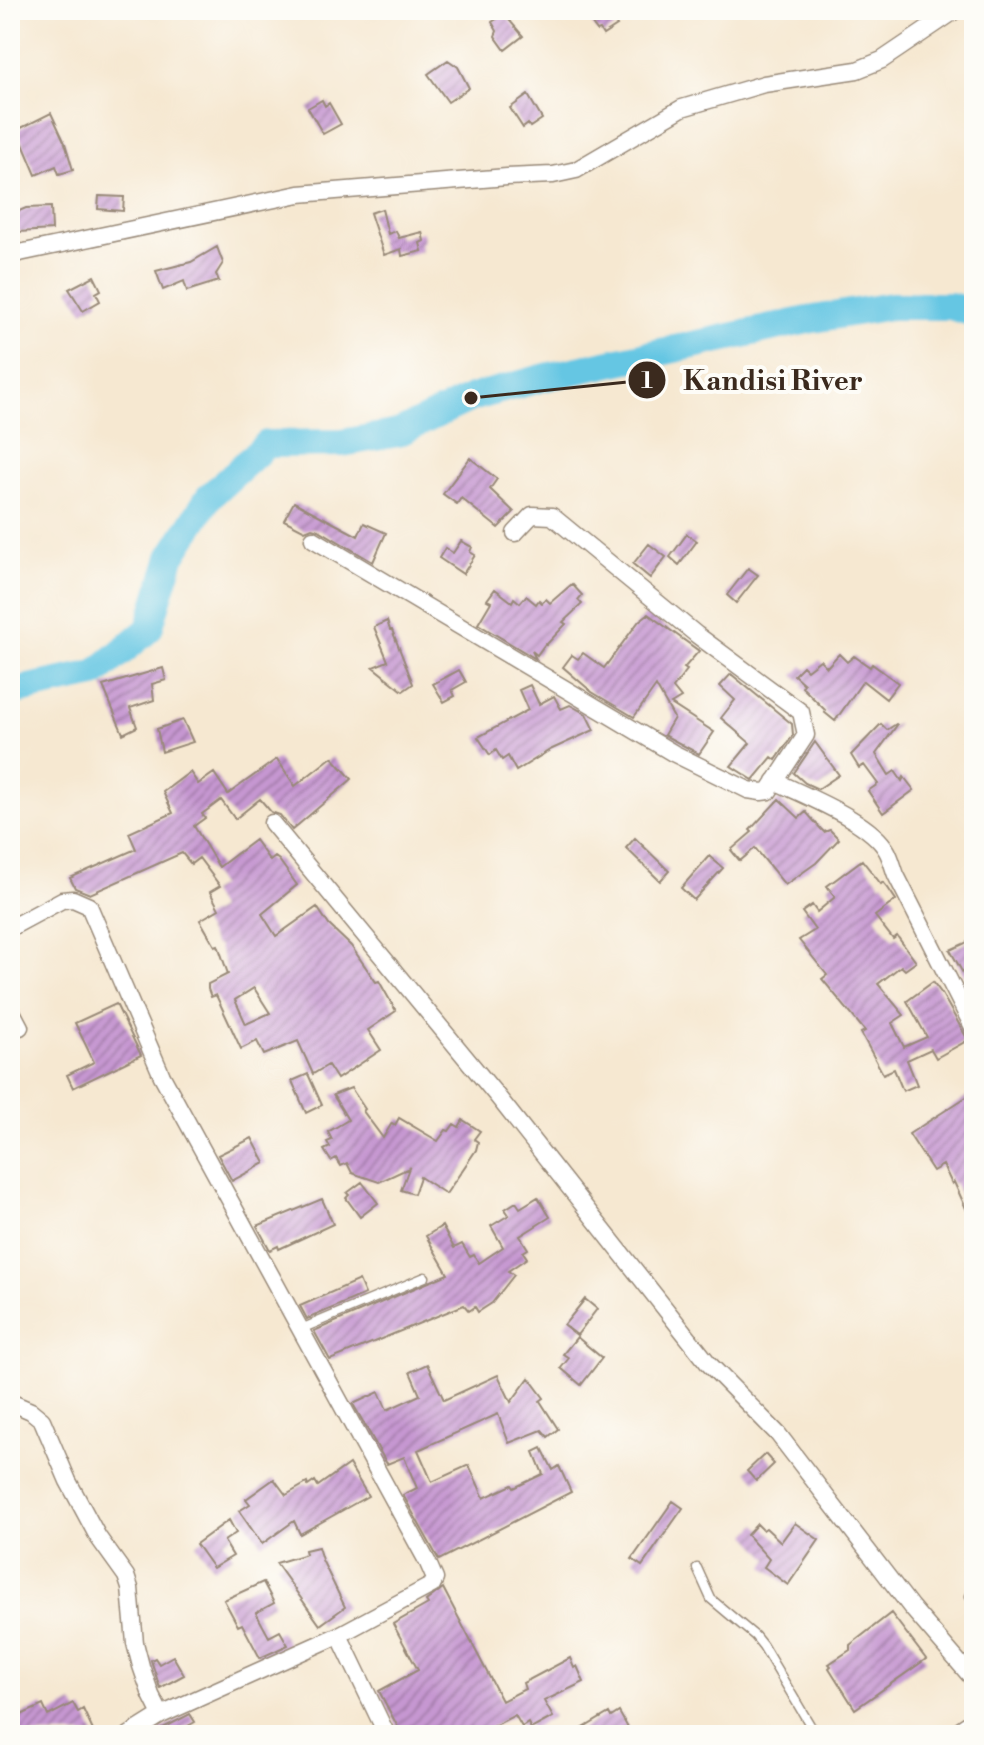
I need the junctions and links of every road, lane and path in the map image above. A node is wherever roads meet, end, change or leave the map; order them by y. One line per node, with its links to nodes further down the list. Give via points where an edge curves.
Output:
1 (956, 10): 2 (street, via 882,60 857,70 764,84 682,108 576,170 299,194)
2 (10, 255)
3 (515, 533): 5 (street, via 532,515 552,516 801,712 806,735)
4 (313, 539): 5 (street, via 673,753 748,790 769,791)
5 (775, 781): 10 (street, via 856,822 886,849)
6 (272, 823): 16 (street, via 708,1363 778,1434)
7 (10, 928): 12 (street, via 62,900 89,906 162,1076)
8 (10, 1008): 9 (street)
9 (20, 1027)
10 (974, 1029)
11 (425, 1277): 12 (lane)
12 (301, 1329): 15 (street, via 435,1579 428,1590)
13 (10, 1402): 17 (street, via 42,1420 98,1537 126,1576 141,1666)
14 (697, 1568): 21 (lane, via 711,1599 763,1646)
15 (339, 1635): 17 (street); 20 (street)
16 (974, 1680)
17 (161, 1715): 19 (street)
18 (974, 1715): 22 (lane)
19 (129, 1735)
20 (387, 1735)
21 (816, 1735)
22 (945, 1735)

